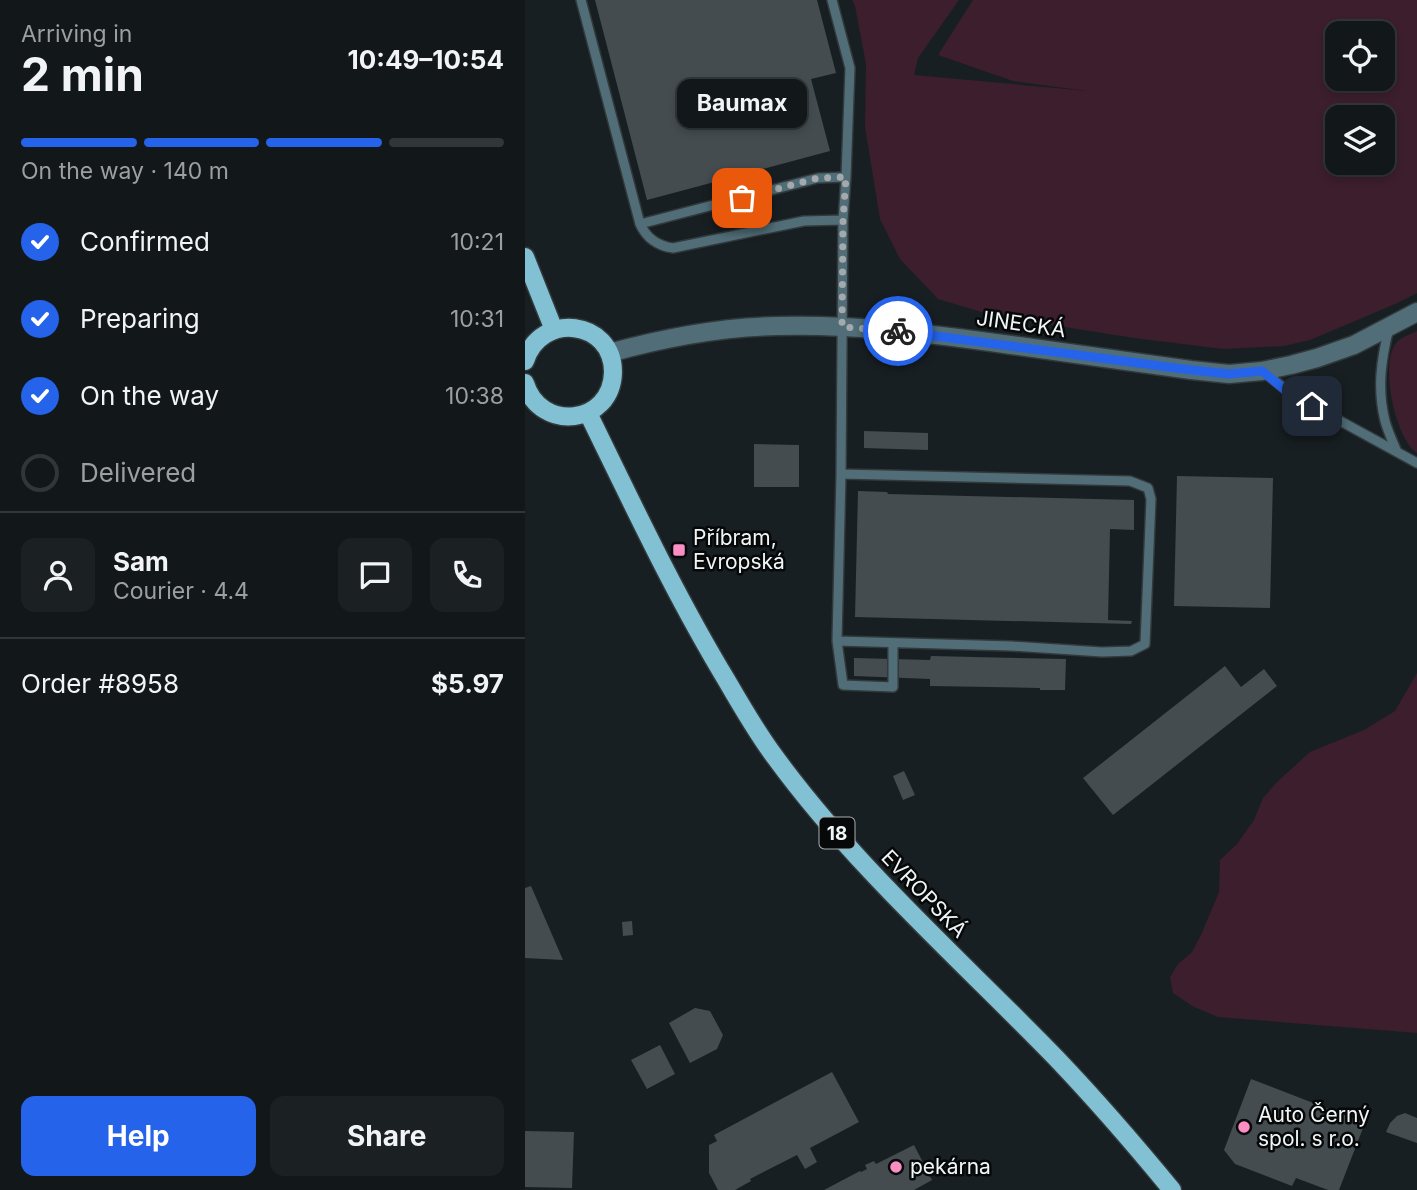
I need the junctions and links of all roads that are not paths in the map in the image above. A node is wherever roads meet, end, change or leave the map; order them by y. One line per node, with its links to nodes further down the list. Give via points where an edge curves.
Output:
1 (581, 0): 5 (lane)
2 (832, 0): 3 (lane, via 850,68)
3 (846, 177): 4 (lane); 5 (lane, via 818,178)
4 (843, 220): 5 (lane, via 804,220 673,248 652,240); 8 (lane)
5 (640, 224)
6 (525, 257): 10 (main road)
7 (1417, 312): 9 (street, JINECKÁ)
8 (842, 327): 11 (street, JINECKÁ, via 732,329); 13 (street, JINECKÁ, via 916,332 1229,374); 18 (lane)
9 (1389, 327): 13 (street, JINECKÁ, via 1317,358); 16 (lane, via 1381,358 1380,390 1385,422)
10 (554, 330): 11 (main road, via 586,331); 12 (main road, via 536,341)
11 (609, 354): 15 (main road, via 612,383 603,400)
12 (525, 361)
13 (1262, 371): 16 (lane, via 1290,394)
14 (525, 383): 15 (main road, via 532,399 548,412 568,417)
15 (588, 413): 21 (main road, EVROPSKÁ / 18, via 702,640 775,757 851,851 1057,1059)
16 (1398, 452): 17 (lane)
17 (1417, 463)
18 (841, 474): 19 (lane); 20 (lane, via 1130,481 1147,488 1151,499 1146,644 1141,647 1102,652)
19 (837, 640): 20 (lane); 20 (lane, via 843,685 893,687)
20 (893, 643)
21 (1173, 1190)

